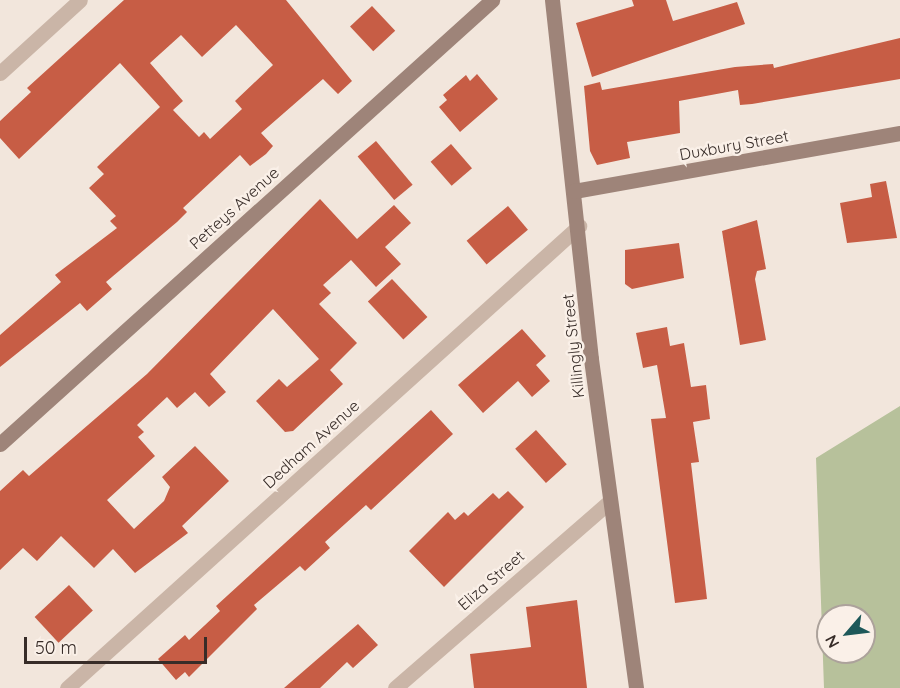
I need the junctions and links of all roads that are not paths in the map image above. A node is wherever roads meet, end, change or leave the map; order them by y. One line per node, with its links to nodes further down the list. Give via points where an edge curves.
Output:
1 (80, 0): 4 (street)
2 (492, 0): 8 (main road, Petteys Avenue)
3 (552, 0): 6 (main road, Killingly Street)
4 (0, 73)
5 (900, 133): 6 (main road, Duxbury Street)
6 (574, 191): 7 (main road, Killingly Street)
7 (579, 226): 9 (main road, Killingly Street); 11 (street, Dedham Avenue)
8 (0, 444)
9 (610, 501): 10 (street, Eliza Street); 12 (main road, Killingly Street)
10 (403, 684)
11 (67, 688)
12 (636, 688)

